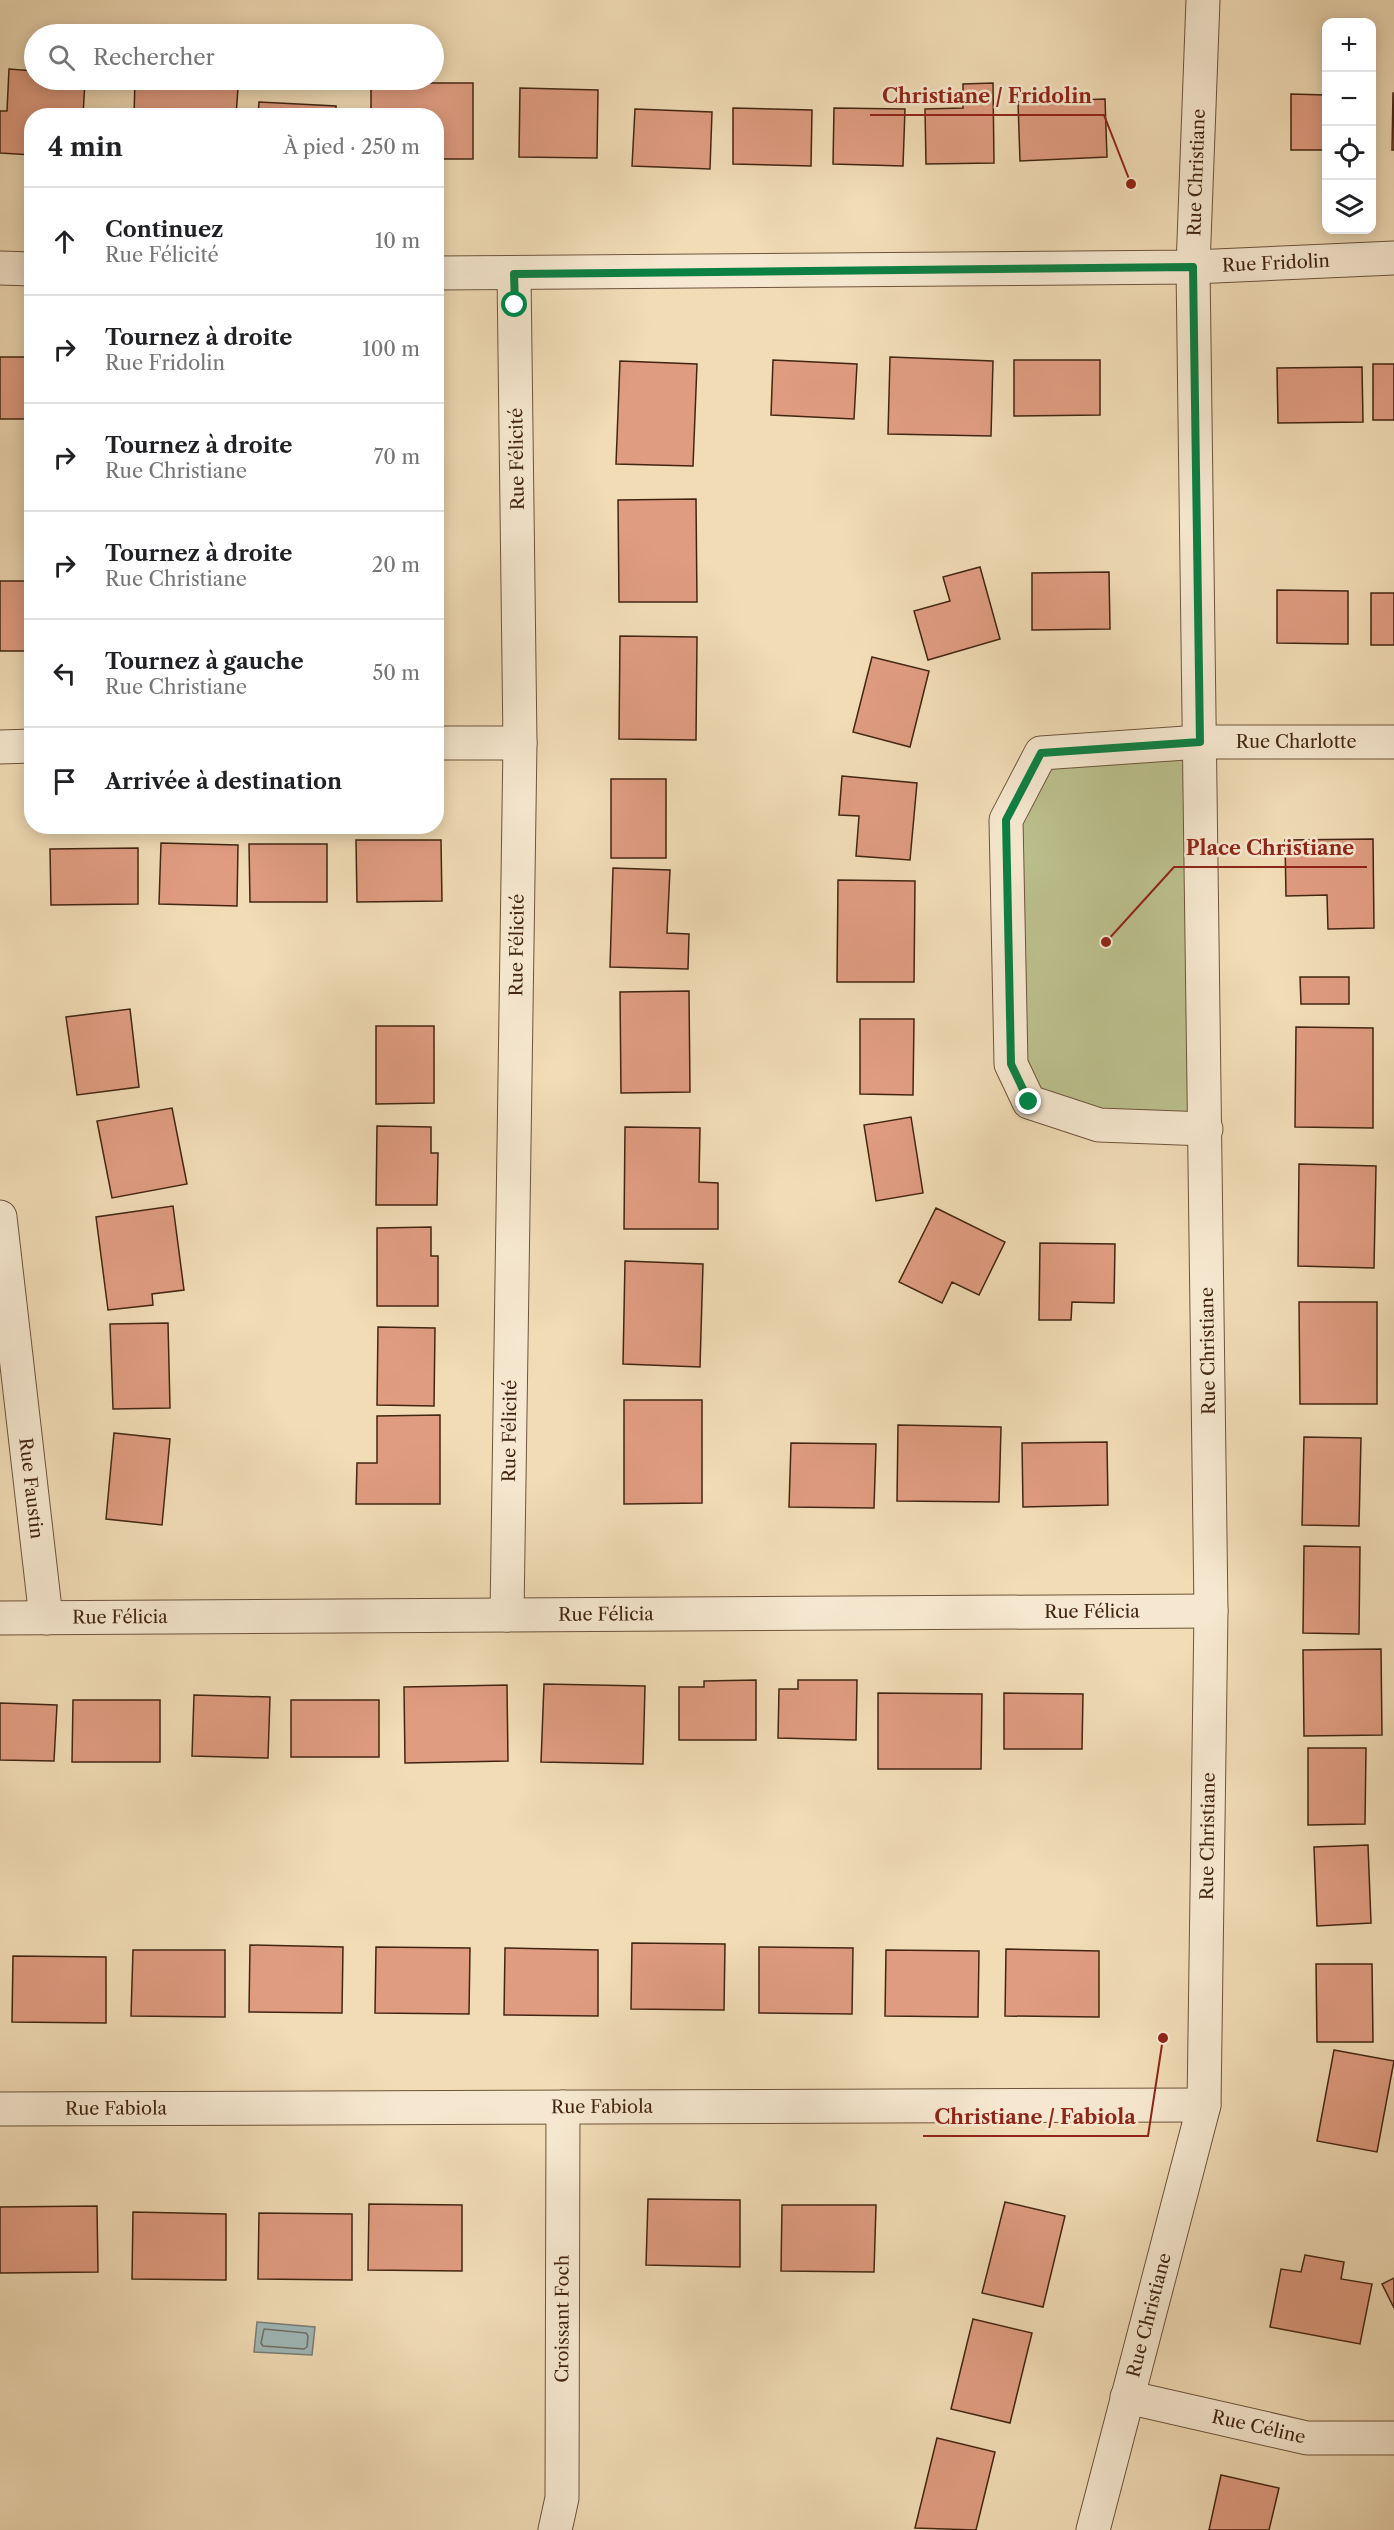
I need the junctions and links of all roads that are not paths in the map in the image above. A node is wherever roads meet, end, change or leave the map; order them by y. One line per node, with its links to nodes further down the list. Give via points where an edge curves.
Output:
1 (1203, 0): 3 (street, Rue Christiane)
2 (1394, 258): 3 (street, Rue Fridolin)
3 (1193, 267): 7 (street, Rue Fridolin); 8 (street, Rue Christiane)
4 (0, 268): 5 (street)
5 (24, 269)
6 (444, 273): 7 (street, Rue Fridolin)
7 (514, 274): 11 (street, Rue Félicité)
8 (1200, 742): 9 (street, Rue Charlotte); 14 (street, Rue Christiane); 14 (street, via 1041,753 1006,820 1006,831 1011,1064 1029,1102 1099,1125)
9 (1394, 742)
10 (444, 743): 11 (street)
11 (520, 743): 17 (street, Rue Félicité)
12 (24, 746): 13 (street)
13 (0, 747)
14 (1206, 1129): 16 (street, Rue Christiane)
15 (0, 1217): 19 (street, Rue Faustin)
16 (1211, 1611): 17 (street, Rue Félicia); 20 (street, Rue Christiane)
17 (507, 1615): 19 (street, Rue Félicia)
18 (0, 1618): 19 (street, Rue Félicia)
19 (46, 1618)
20 (1204, 2105): 21 (street, Rue Fabiola); 23 (street, Rue Christiane)
21 (563, 2107): 22 (street, Rue Fabiola); 25 (street, Croissant Foch, via 562,2498)
22 (0, 2109)
23 (1127, 2397): 24 (street, Rue Céline, via 1307,2438); 26 (street, Rue Christiane)
24 (1394, 2438)
25 (555, 2530)
26 (1094, 2530)

